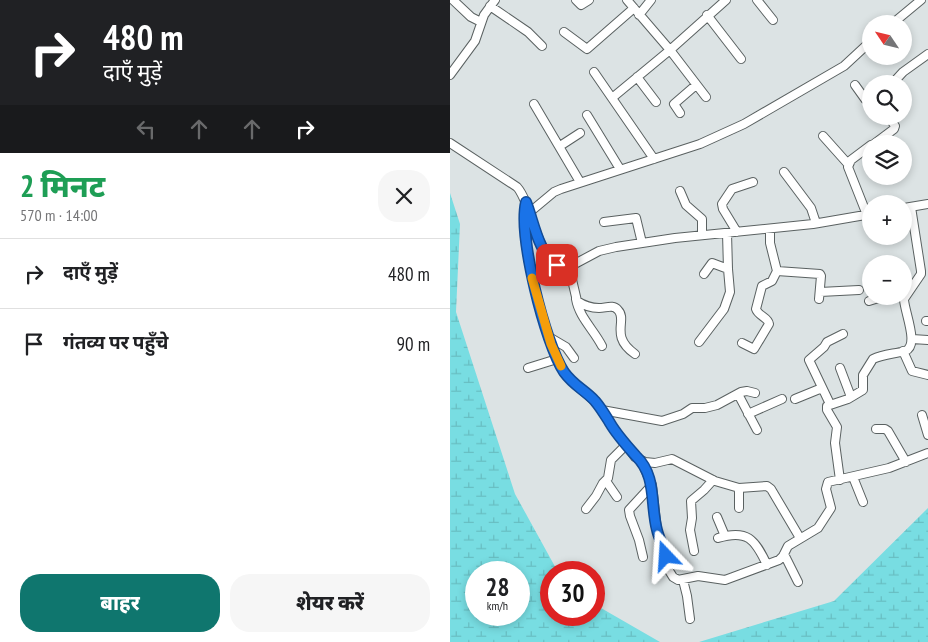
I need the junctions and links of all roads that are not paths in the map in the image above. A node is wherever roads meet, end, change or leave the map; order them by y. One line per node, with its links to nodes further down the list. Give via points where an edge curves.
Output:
1 (453, 0): 14 (street)
2 (576, 0): 3 (street, via 581,5)
3 (589, 0)
4 (627, 0): 10 (street)
5 (651, 0): 10 (street)
6 (726, 0): 12 (street)
7 (757, 0): 13 (street)
8 (921, 0): 11 (street)
9 (493, 3): 14 (street); 16 (street)
10 (637, 11): 15 (street, via 587,50); 18 (street)
11 (903, 15)
12 (707, 16): 18 (street); 20 (street)
13 (773, 20)
14 (481, 22): 22 (street, via 475,41)
15 (564, 32)
16 (542, 46)
17 (862, 49): 43 (street, via 844,66 769,111 717,137)
18 (670, 50): 26 (street); 27 (street)
19 (928, 54): 24 (street)
20 (741, 59)
21 (450, 60): 22 (street)
22 (456, 67): 25 (street)
23 (594, 72): 31 (street)
24 (900, 75)
25 (450, 76)
26 (638, 77): 31 (street); 32 (street)
27 (696, 85): 30 (street); 34 (street, via 674,104)
28 (855, 85): 29 (street)
29 (862, 95)
30 (706, 97)
31 (612, 98): 43 (street)
32 (656, 102)
33 (534, 104): 41 (street)
34 (680, 113)
35 (587, 115): 45 (street)
36 (893, 125): 38 (street, via 894,129)
37 (580, 133): 41 (street)
38 (886, 135)
39 (823, 136): 44 (street)
40 (450, 143): 51 (street, via 517,186)
41 (560, 146): 47 (street)
42 (862, 152): 44 (street)
43 (654, 159): 45 (street)
44 (848, 164): 50 (street)
45 (620, 170): 47 (street)
46 (784, 172): 57 (street, via 811,208)
47 (580, 182): 54 (street, via 554,192)
48 (753, 182): 60 (street, via 732,190 722,204)
49 (680, 191): 62 (street, via 686,205 702,219)
50 (862, 199)
51 (526, 202): 54 (street); 73 (street, via 531,272)
52 (928, 204): 53 (street)
53 (912, 207)
54 (530, 212): 64 (street, via 549,258 557,265)
55 (862, 215): 57 (street)
56 (604, 222): 63 (street, via 636,218)
57 (816, 223): 58 (street)
58 (770, 229): 60 (street); 66 (street)
59 (912, 230): 68 (street, via 921,271)
60 (737, 232): 61 (street)
61 (727, 233): 62 (street); 65 (street)
62 (702, 235): 63 (street)
63 (642, 243): 64 (street, via 599,251)
64 (569, 267): 70 (street)
65 (728, 269): 67 (street, via 712,263); 76 (street, via 728,300)
66 (777, 271): 69 (street, via 820,273 820,296); 77 (street, via 772,281 762,286 756,309 768,321 768,327 754,350)
67 (704, 274)
68 (912, 284)
69 (859, 290)
70 (576, 299): 78 (street, via 580,314); 80 (street, via 581,304 597,308 613,306 618,309 621,338 626,348)
71 (905, 305): 74 (street)
72 (843, 334): 86 (street, via 828,341 809,360)
73 (549, 337): 81 (street, via 566,347); 82 (street)
74 (912, 339): 75 (street); 79 (street, via 910,348)
75 (928, 340)
76 (698, 342)
77 (742, 343)
78 (602, 346)
79 (903, 351): 85 (street, via 912,371); 89 (street, via 873,359 863,374 863,390)
80 (635, 354)
81 (574, 358)
82 (557, 359): 83 (street); 93 (street, via 576,386)
83 (528, 368)
84 (840, 368): 89 (street)
85 (928, 374)
86 (822, 388): 91 (street); 92 (street)
87 (755, 393): 88 (street)
88 (738, 394): 93 (street, via 716,405 692,408 662,421); 94 (street)
89 (851, 397): 92 (street)
90 (782, 399): 94 (street)
91 (796, 399)
92 (830, 404): 105 (street, via 827,410 837,427 835,443)
93 (602, 410): 99 (street)
94 (748, 414): 97 (street)
95 (922, 415): 98 (street)
96 (876, 429): 102 (street, via 888,431)
97 (757, 430)
98 (928, 435)
99 (626, 445): 101 (street); 106 (street, via 611,460)
100 (928, 453): 102 (street)
101 (641, 461): 104 (street, via 655,463 672,459); 107 (street)
102 (906, 462): 103 (street)
103 (854, 477): 105 (street); 110 (street)
104 (713, 480): 108 (street); 115 (street, via 691,501 690,530)
105 (840, 480): 114 (street, via 827,483 832,506 818,528)
106 (606, 481): 109 (street); 112 (street)
107 (652, 485): 117 (street, via 629,510); 119 (street, via 657,530 668,569 675,578)
108 (739, 488): 111 (street); 114 (street, via 769,487)
109 (617, 497)
110 (863, 502)
111 (740, 508)
112 (586, 509)
113 (717, 517): 118 (street, via 721,537 740,534 750,539)
114 (800, 538): 116 (street, via 787,547)
115 (694, 551)
116 (784, 554): 118 (street); 120 (street)
117 (643, 557)
118 (767, 565): 119 (street, via 725,580 698,576)
119 (683, 580): 121 (street)
120 (798, 582)
121 (690, 619)

